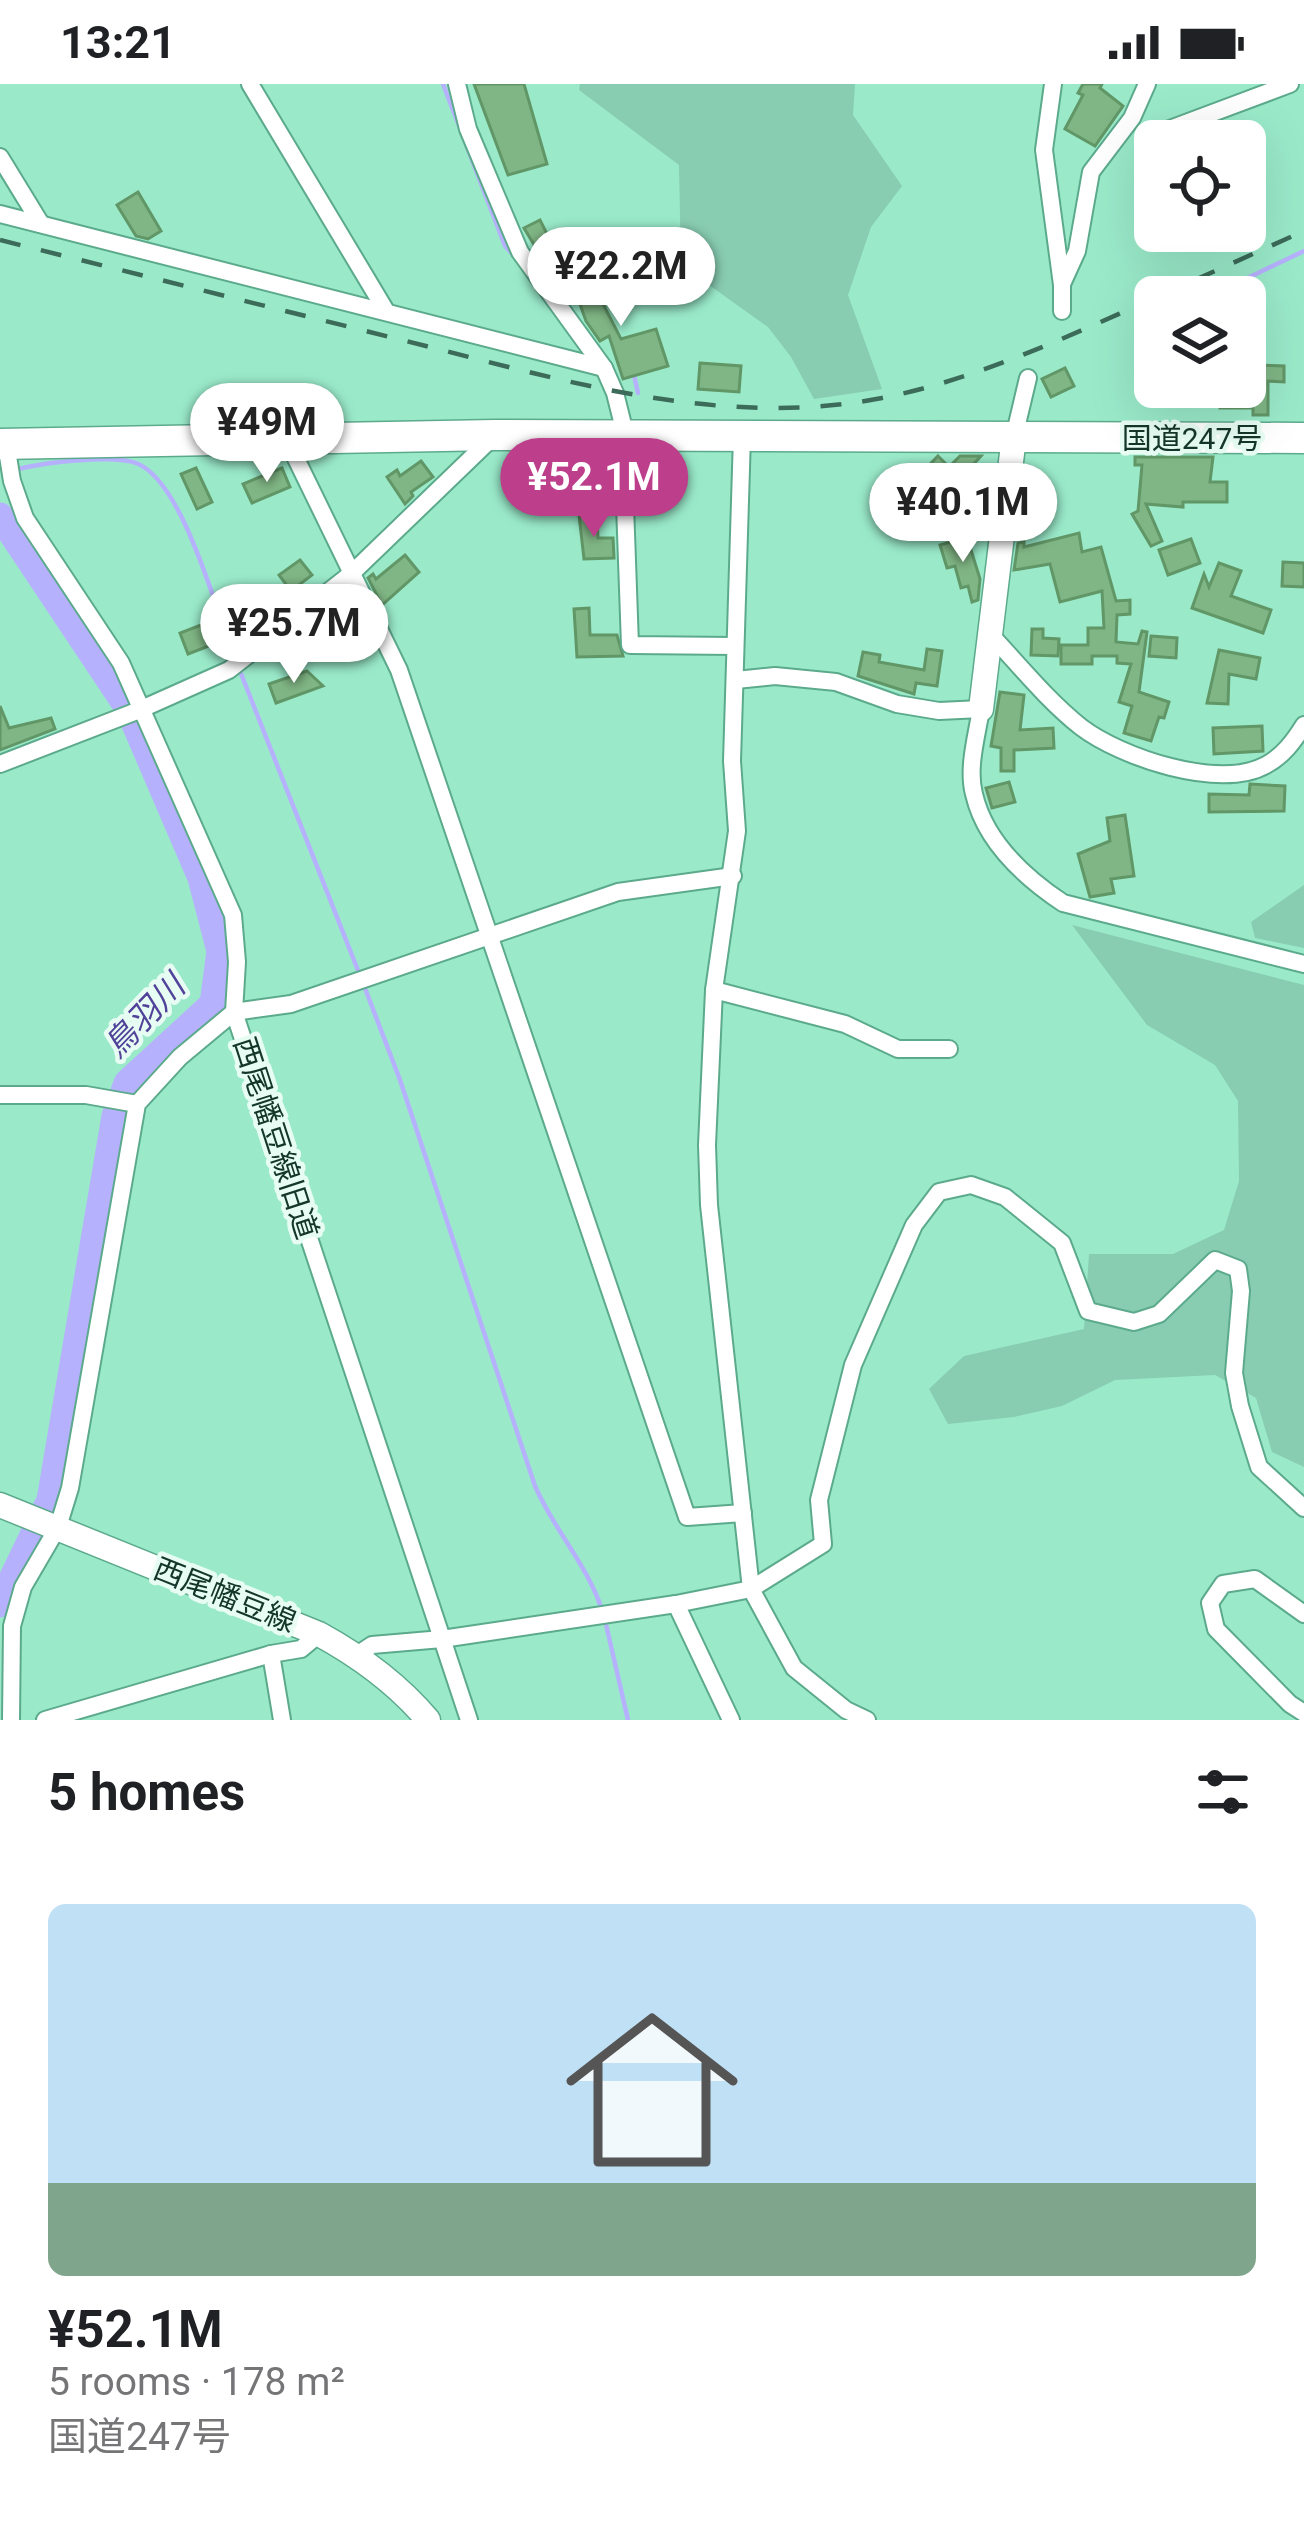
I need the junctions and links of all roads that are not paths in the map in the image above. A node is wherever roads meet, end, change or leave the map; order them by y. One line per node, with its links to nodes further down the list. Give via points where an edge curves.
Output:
1 (250, 84): 11 (street)
2 (457, 84): 13 (street, via 520,252)
3 (1053, 84): 10 (street, via 1044,150)
4 (1147, 84): 10 (street, via 1091,172 1077,251)
5 (1290, 84): 6 (street)
6 (1196, 120)
7 (0, 157): 9 (street)
8 (0, 214): 9 (street)
9 (40, 224): 11 (street)
10 (1062, 285): 12 (street)
11 (386, 311): 13 (street)
12 (1062, 311)
13 (604, 368): 17 (street)
14 (1028, 378): 18 (street)
15 (495, 435): 17 (highway, 国道247号); 19 (highway, 国道247号); 22 (street)
16 (742, 436): 17 (highway, 国道247号); 18 (highway, 国道247号); 24 (street)
17 (621, 437): 24 (street, via 630,645)
18 (1014, 437): 20 (highway, 国道247号); 23 (main road)
19 (286, 438): 21 (highway, 国道247号); 22 (street)
20 (1304, 438)
21 (5, 450): 27 (street, 西尾幡豆線旧道, via 25,518 121,663)
22 (352, 573): 27 (street, via 229,670); 31 (street, via 399,670)
23 (990, 634): 26 (main road); 28 (street, via 1083,728 1119,750 1185,770 1239,774 1265,766)
24 (736, 646): 25 (street)
25 (736, 680): 26 (street, via 836,682 897,704); 30 (street)
26 (981, 709): 32 (street, via 973,791 989,833 1030,881 1063,903)
27 (135, 712): 29 (street); 34 (street, 西尾幡豆線旧道, via 233,915)
28 (1304, 725)
29 (0, 764)
30 (734, 876): 31 (street, via 618,892); 33 (street)
31 (492, 936): 34 (street, via 291,1004); 40 (street, via 687,1517)
32 (1304, 964)
33 (714, 990): 35 (street, via 845,1024 898,1049); 40 (street, via 709,1204)
34 (234, 1012): 37 (street); 46 (street, 西尾幡豆線旧道)
35 (949, 1049)
36 (0, 1095): 37 (street)
37 (136, 1104): 41 (street)
38 (1304, 1508): 42 (street, via 1259,1467 1240,1406 1238,1269 1215,1260 1159,1314 1134,1322 1088,1311 1062,1243 1005,1197 971,1185 939,1192 914,1225 853,1365 819,1500 823,1544)
39 (12, 1510): 41 (main road, 西尾幡豆線)
40 (743, 1513): 42 (street)
41 (58, 1527): 45 (main road, 西尾幡豆線); 50 (street, via 23,1587 12,1626)
42 (751, 1589): 43 (street); 56 (street, via 794,1668)
43 (676, 1604): 46 (street); 55 (street)
44 (1304, 1614): 49 (street, via 1255,1579 1223,1584 1210,1603 1216,1629)
45 (320, 1634): 47 (street, via 301,1649); 48 (main road, 西尾幡豆線)
46 (442, 1639): 48 (street, via 372,1645); 54 (street, 西尾幡豆線旧道)
47 (271, 1654): 51 (street); 52 (street)
48 (357, 1655): 53 (main road, 西尾幡豆線)
49 (1304, 1713)
50 (11, 1720)
51 (45, 1720)
52 (282, 1720)
53 (428, 1720)
54 (469, 1720)
55 (731, 1720)
56 (867, 1720)

